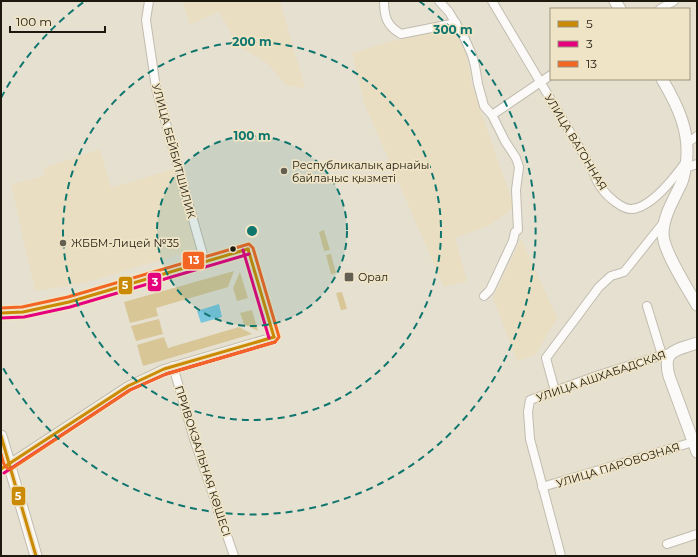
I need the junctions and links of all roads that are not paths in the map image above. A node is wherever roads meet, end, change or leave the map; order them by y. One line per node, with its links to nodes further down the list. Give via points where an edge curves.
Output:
1 (149, 1): 16 (street, УЛИЦА БЕЙБИТШИЛИК, via 146,20 156,88)
2 (384, 1): 7 (street, via 387,22 393,30 401,34)
3 (439, 1): 7 (street)
4 (492, 1): 10 (street, УЛИЦА ВАГОННАЯ)
5 (674, 1): 6 (street)
6 (662, 8)
7 (456, 23): 11 (street, via 472,56 484,106)
8 (550, 76): 10 (street)
9 (663, 80): 13 (street, via 681,115)
10 (540, 82): 11 (street); 14 (street, УЛИЦА ВАГОННАЯ, via 602,189 619,206 632,209 649,203)
11 (492, 115): 17 (street, via 519,167 516,190 518,230 490,290)
12 (697, 136): 13 (street)
13 (687, 143): 14 (street)
14 (690, 164): 15 (street)
15 (665, 220): 18 (street, via 664,246); 24 (street, via 624,272 611,276 599,287 546,358)
16 (205, 262): 20 (street, via 69,302 23,312); 23 (street, via 248,249 274,337)
17 (484, 296)
18 (697, 305)
19 (647, 306): 22 (street)
20 (1, 313)
21 (697, 343): 22 (street)
22 (667, 354): 24 (street, УЛИЦА АШХАБАДСКАЯ, via 599,374); 26 (street, via 669,376)
23 (173, 366): 27 (street, via 128,386); 32 (street, ПРИВОКЗАЛЬНАЯ КӨШЕСІ, via 194,439)
24 (555, 391): 28 (street, УЛИЦА АШХАБАДСКАЯ, via 530,400 528,412 530,440)
25 (1, 436): 27 (street)
26 (695, 447): 28 (street, УЛИЦА ПАРОВОЗНАЯ)
27 (5, 466): 31 (street)
28 (542, 488): 33 (street)
29 (697, 534): 30 (street)
30 (667, 544)
31 (36, 556)
32 (234, 556)
33 (561, 556)

